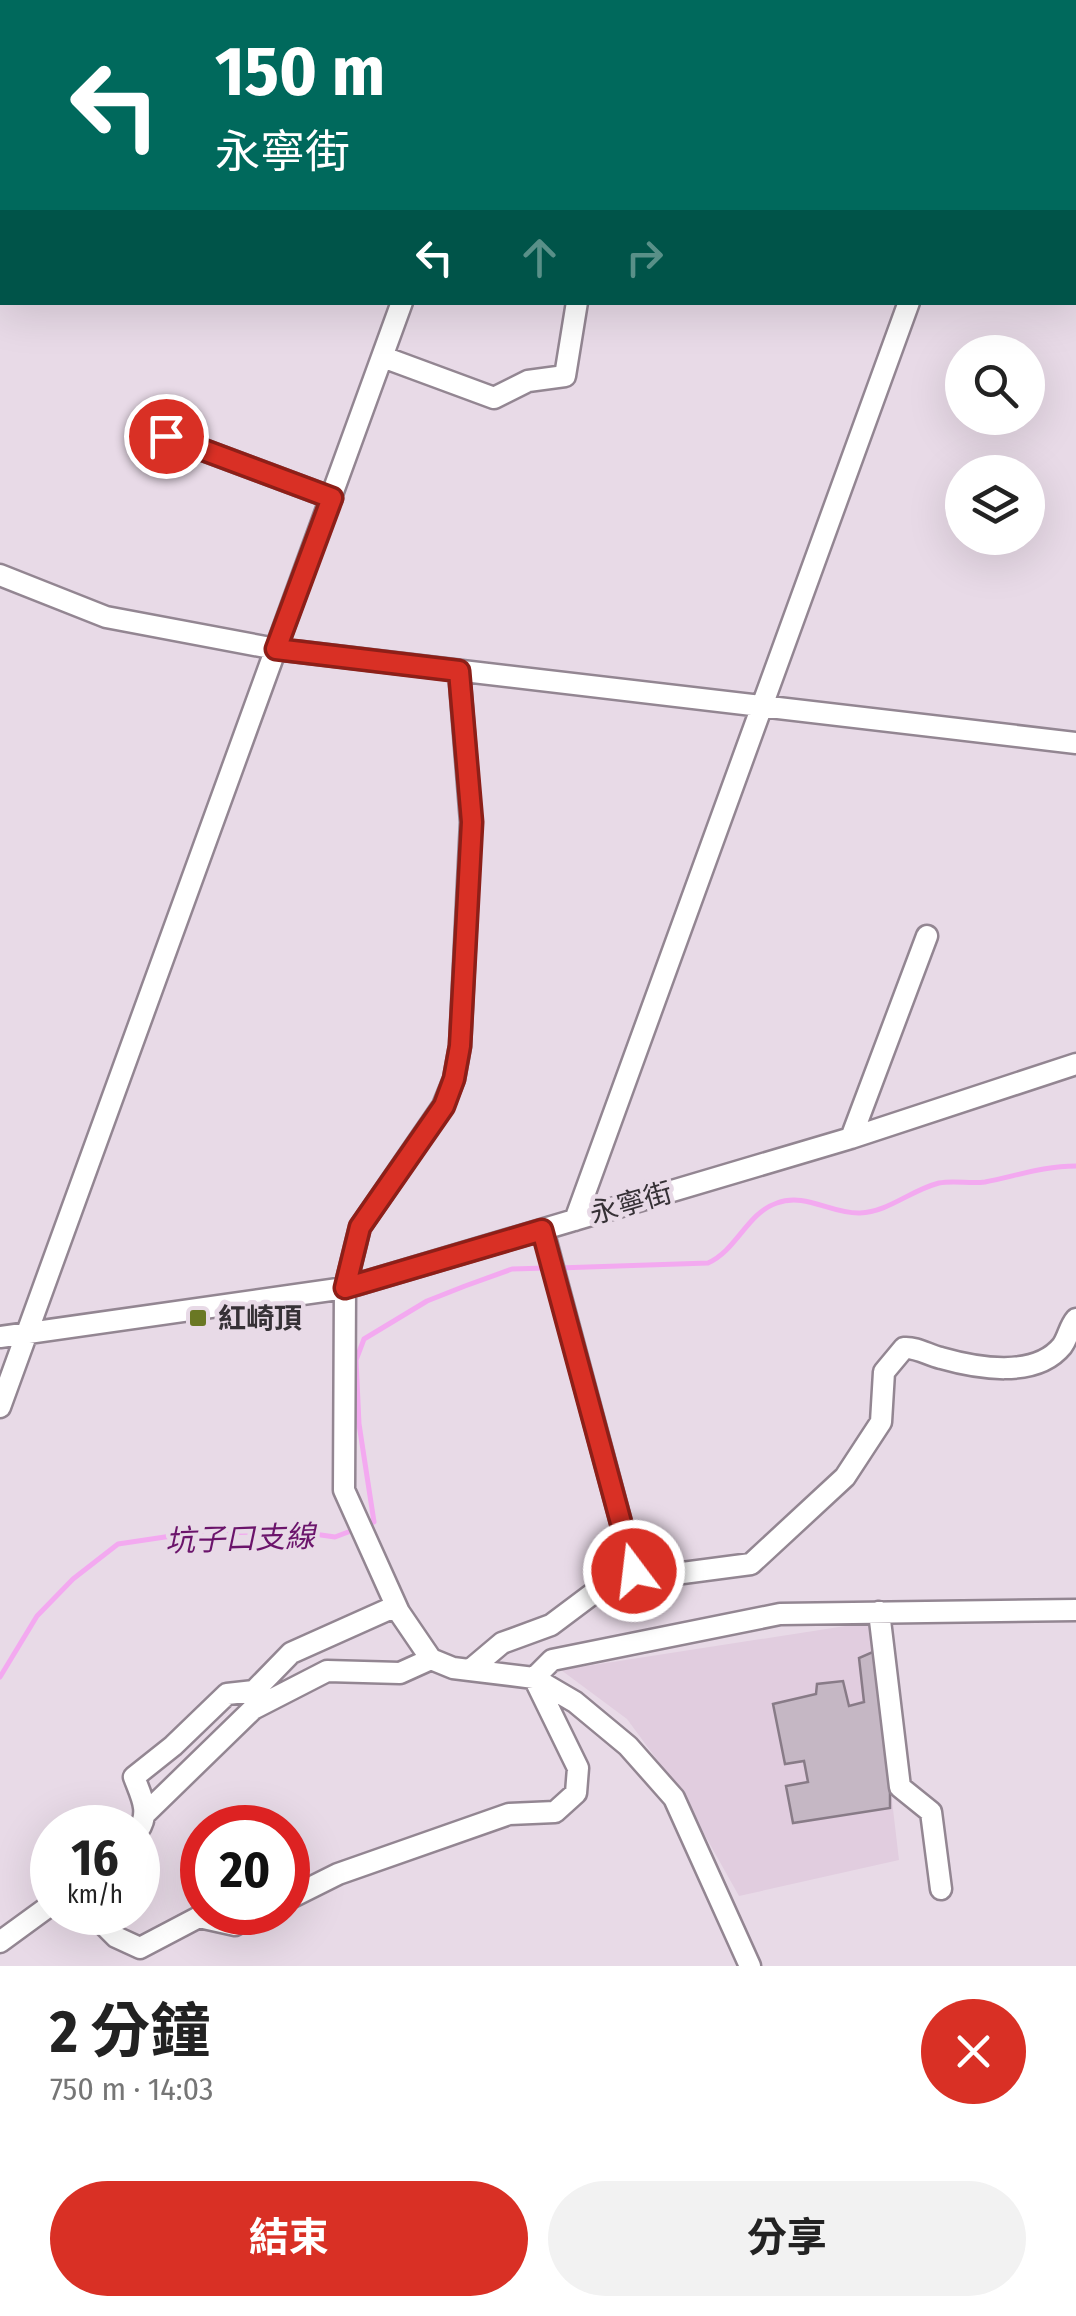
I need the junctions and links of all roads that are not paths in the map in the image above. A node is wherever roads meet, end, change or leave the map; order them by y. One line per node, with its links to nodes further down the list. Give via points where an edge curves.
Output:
1 (401, 305): 4 (street)
2 (576, 305): 4 (street, via 565,376 528,381 494,398)
3 (909, 305): 10 (street)
4 (383, 357): 6 (street)
5 (166, 436): 6 (street)
6 (332, 498): 8 (street)
7 (0, 576): 8 (street, via 106,617)
8 (276, 649): 9 (street); 19 (street)
9 (459, 671): 10 (street); 17 (street, via 472,822 454,1079 444,1106 360,1227)
10 (763, 706): 11 (street); 15 (street)
11 (1076, 742)
12 (927, 936): 14 (street)
13 (1076, 1064): 14 (street, 永寧街)
14 (851, 1138): 15 (street, 永寧街)
15 (576, 1220): 16 (street, 永寧街)
16 (542, 1230): 17 (street, 永寧街); 22 (street)
17 (345, 1288): 19 (street, 永寧街); 23 (street, via 344,1490)
18 (1076, 1318): 22 (street, via 1064,1344 1034,1365 981,1367 904,1348 884,1372 881,1422 864,1449 845,1477 765,1554 736,1567)
19 (26, 1333): 20 (street, 永寧街); 21 (street)
20 (0, 1337)
21 (0, 1407)
22 (634, 1571): 27 (street, via 551,1625 502,1643)
23 (396, 1606): 26 (street); 29 (street, via 291,1654 254,1691 227,1694 134,1777)
24 (1076, 1610): 25 (street)
25 (879, 1612): 28 (street, via 780,1614 552,1660); 32 (street, via 900,1787 931,1812)
26 (431, 1659): 27 (street); 30 (street, via 400,1673 327,1671 253,1709)
27 (470, 1670): 28 (street)
28 (534, 1678): 31 (street, via 578,1768 576,1793 554,1812 509,1814); 37 (street, via 628,1746 674,1798)
29 (138, 1805)
30 (158, 1805)
31 (310, 1888)
32 (941, 1889)
33 (30, 1920): 36 (street)
34 (180, 1927): 35 (street, via 140,1948)
35 (114, 1935)
36 (0, 1942)
37 (750, 1966)

